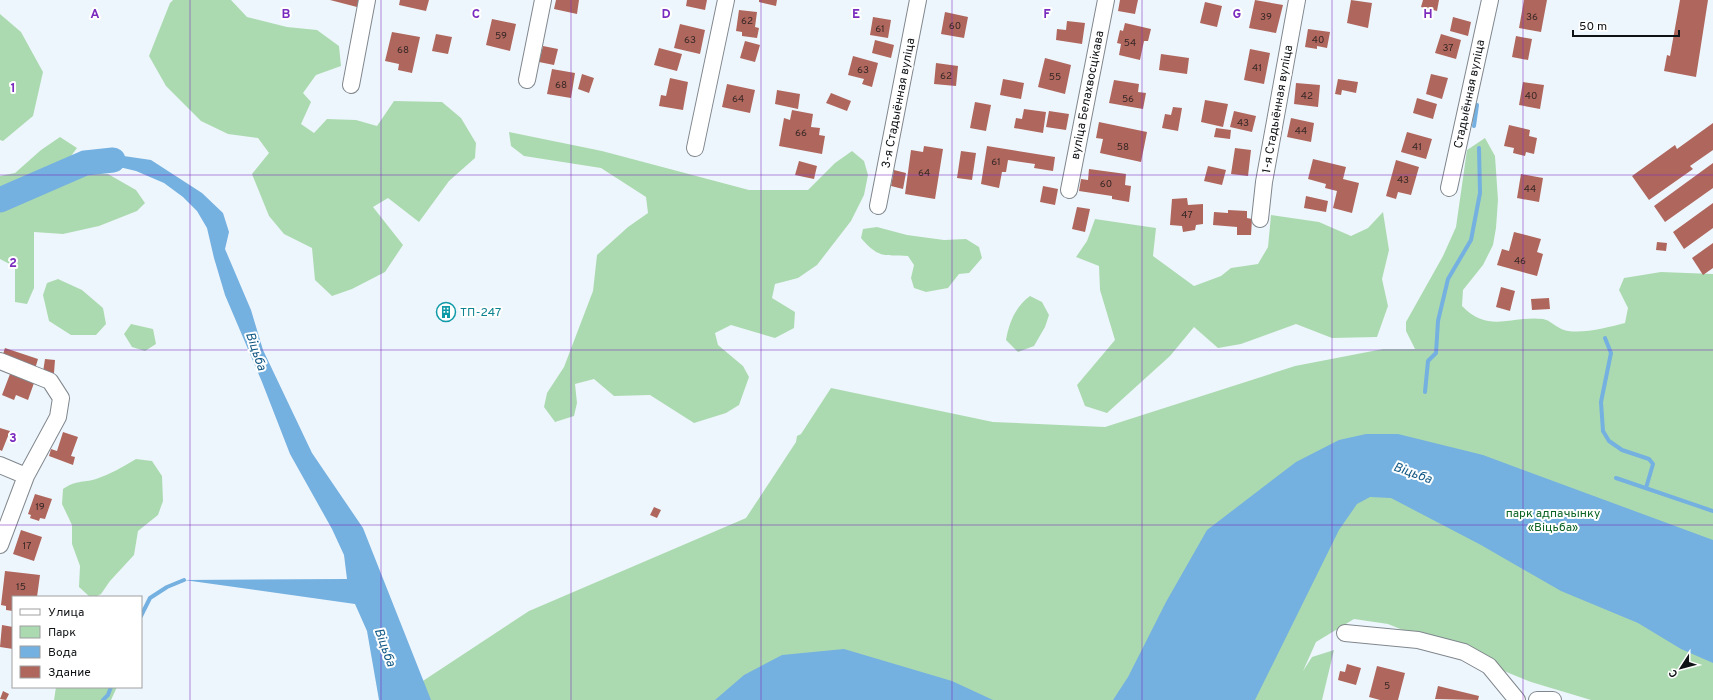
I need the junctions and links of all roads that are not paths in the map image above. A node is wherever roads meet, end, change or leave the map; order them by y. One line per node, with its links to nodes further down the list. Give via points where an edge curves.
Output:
1 (367, 0): 9 (street)
2 (543, 0): 8 (street)
3 (726, 0): 10 (street)
4 (918, 0): 13 (street, 3-я Стадыённая вуліца)
5 (1106, 0): 12 (street, вуліца Белахвосцікава)
6 (1297, 0): 14 (street, 1-я Стадыённая вуліца, via 1264,182)
7 (1490, 0): 11 (street, Стадыённая вуліца)
8 (527, 80)
9 (351, 85)
10 (695, 148)
11 (1449, 188)
12 (1069, 190)
13 (878, 206)
14 (1260, 219)
15 (0, 361): 17 (street, via 50,381 61,398 58,418)
16 (0, 465): 17 (street)
17 (26, 476): 18 (street)
18 (0, 545)
19 (1345, 633): 20 (street, via 1418,640 1464,652 1489,666)
20 (1517, 700)
21 (1537, 700): 22 (street)
22 (1553, 700)

